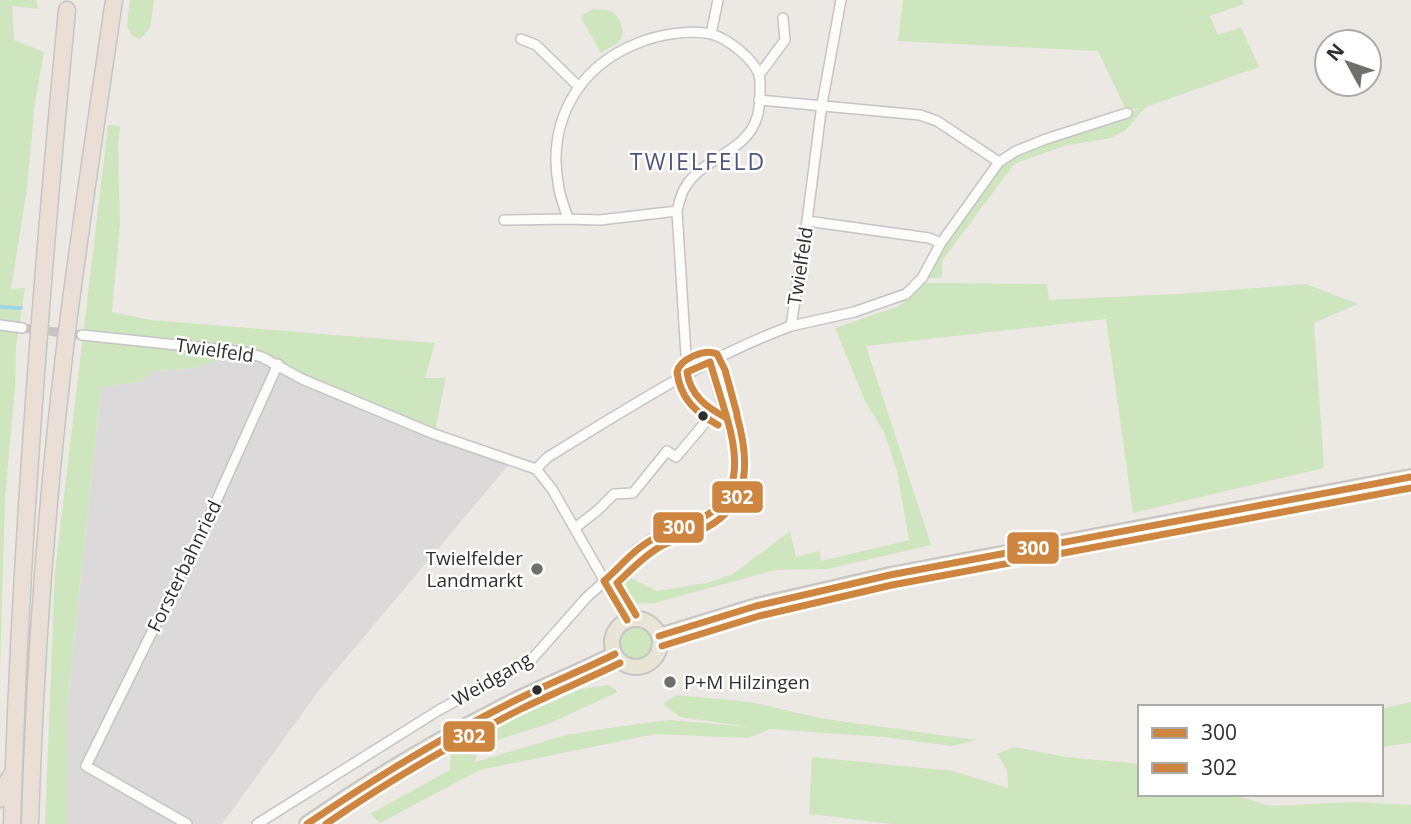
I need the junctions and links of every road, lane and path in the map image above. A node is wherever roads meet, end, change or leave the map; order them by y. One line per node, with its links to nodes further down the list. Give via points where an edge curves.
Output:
1 (114, 0): 37 (highway, via 67,333 38,659)
2 (718, 0): 6 (street)
3 (841, 0): 11 (street, Twielfeld)
4 (67, 10): 34 (highway, via 30,440)
5 (783, 18): 8 (street, via 785,40)
6 (711, 34): 8 (street, via 745,55); 9 (street, via 653,36 597,64)
7 (521, 38): 9 (street, via 536,45)
8 (759, 75): 10 (street)
9 (578, 86): 15 (street, via 564,111 557,152 558,187)
10 (759, 100): 11 (street); 14 (street, via 750,135 686,185)
11 (821, 104): 13 (street, via 920,115 937,121); 17 (street, Twielfeld)
12 (1127, 113): 13 (street, via 1016,150)
13 (999, 162): 18 (street)
14 (677, 211): 15 (street); 25 (street)
15 (568, 219): 16 (street)
16 (504, 220)
17 (807, 221): 18 (street); 20 (street, Twielfeld)
18 (941, 243): 20 (street, via 922,278 906,294)
19 (0, 325): 21 (street)
20 (791, 326): 23 (street, Twielfeld)
21 (22, 328)
22 (82, 335): 24 (street, Twielfeld, via 244,352)
23 (710, 362): 25 (street, Twielfeld); 30 (street, Weidgang, via 736,451 731,489 704,517 655,537)
24 (278, 364): 27 (street, Twielfeld, via 302,379 434,434); 38 (street, Forsterbahnried, via 86,766)
25 (687, 372): 27 (street, Twielfeld, via 548,457)
26 (714, 412): 29 (street, via 676,457 667,451 633,493 614,494)
27 (536, 469): 29 (street)
28 (1411, 477): 32 (main road, via 890,575 775,601)
29 (575, 528): 30 (street)
30 (604, 581): 31 (street); 39 (street, Weidgang, via 532,659 439,710)
31 (627, 620): 32 (main road, via 647,621); 33 (main road, via 613,635)
32 (659, 636): 33 (main road, via 656,657 644,666 630,666)
33 (615, 654): 40 (main road, via 433,744)
34 (13, 774): 35 (highway); 36 (highway)
35 (0, 799)
36 (12, 824)
37 (30, 824)
38 (187, 824)
39 (257, 824)
40 (307, 824)

